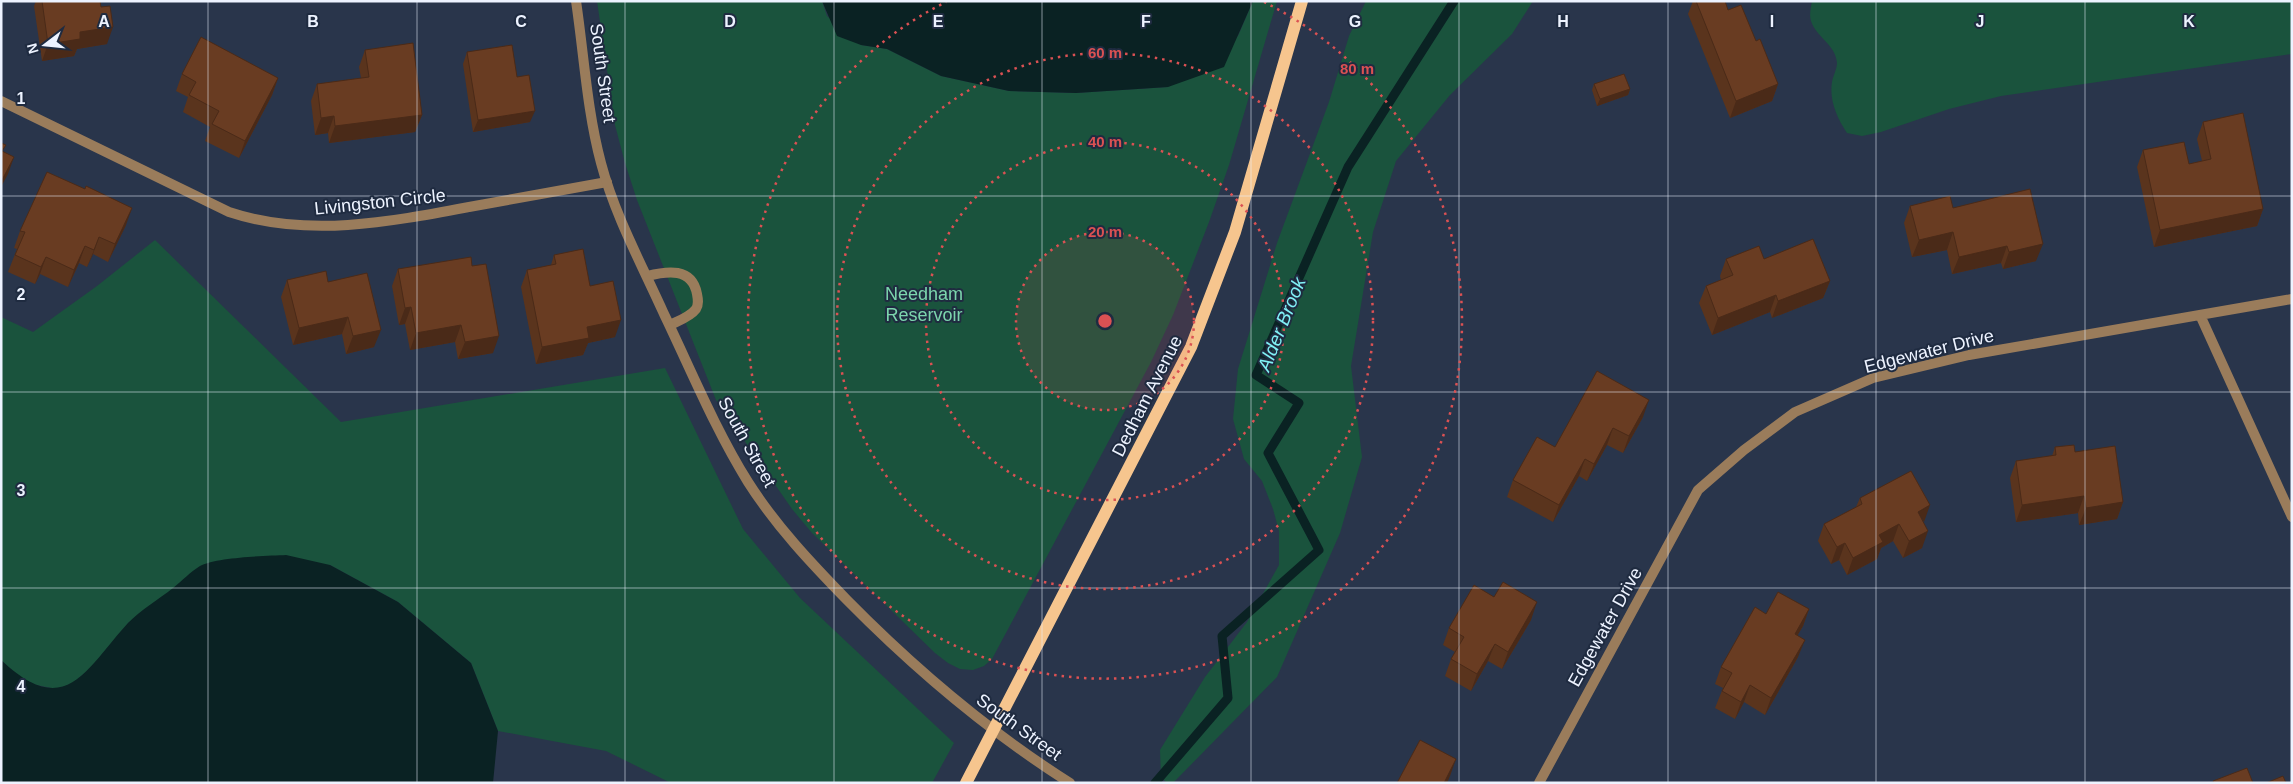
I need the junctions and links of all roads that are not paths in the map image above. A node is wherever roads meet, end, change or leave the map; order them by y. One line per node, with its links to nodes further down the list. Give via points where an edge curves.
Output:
1 (576, 1): 4 (street, South Street, via 593,122)
2 (1302, 1): 10 (main road, Dedham Avenue, via 1236,232 1194,340)
3 (1, 101): 4 (street, Livingston Circle, via 229,212 286,225 334,226 387,221)
4 (607, 182): 5 (street, South Street)
5 (647, 276): 8 (street, South Street); 8 (street, via 673,271 691,278 699,300 697,307)
6 (2292, 299): 7 (street, Edgewater Drive)
7 (2200, 315): 9 (street); 13 (street, Edgewater Drive, via 1969,355 1873,378 1795,412 1698,490)
8 (670, 325): 10 (street, South Street, via 734,457 777,523 890,642)
9 (2292, 517)
10 (993, 730): 11 (main road, Dedham Avenue); 12 (street, South Street)
11 (966, 783)
12 (1070, 783)
13 (1539, 783)

